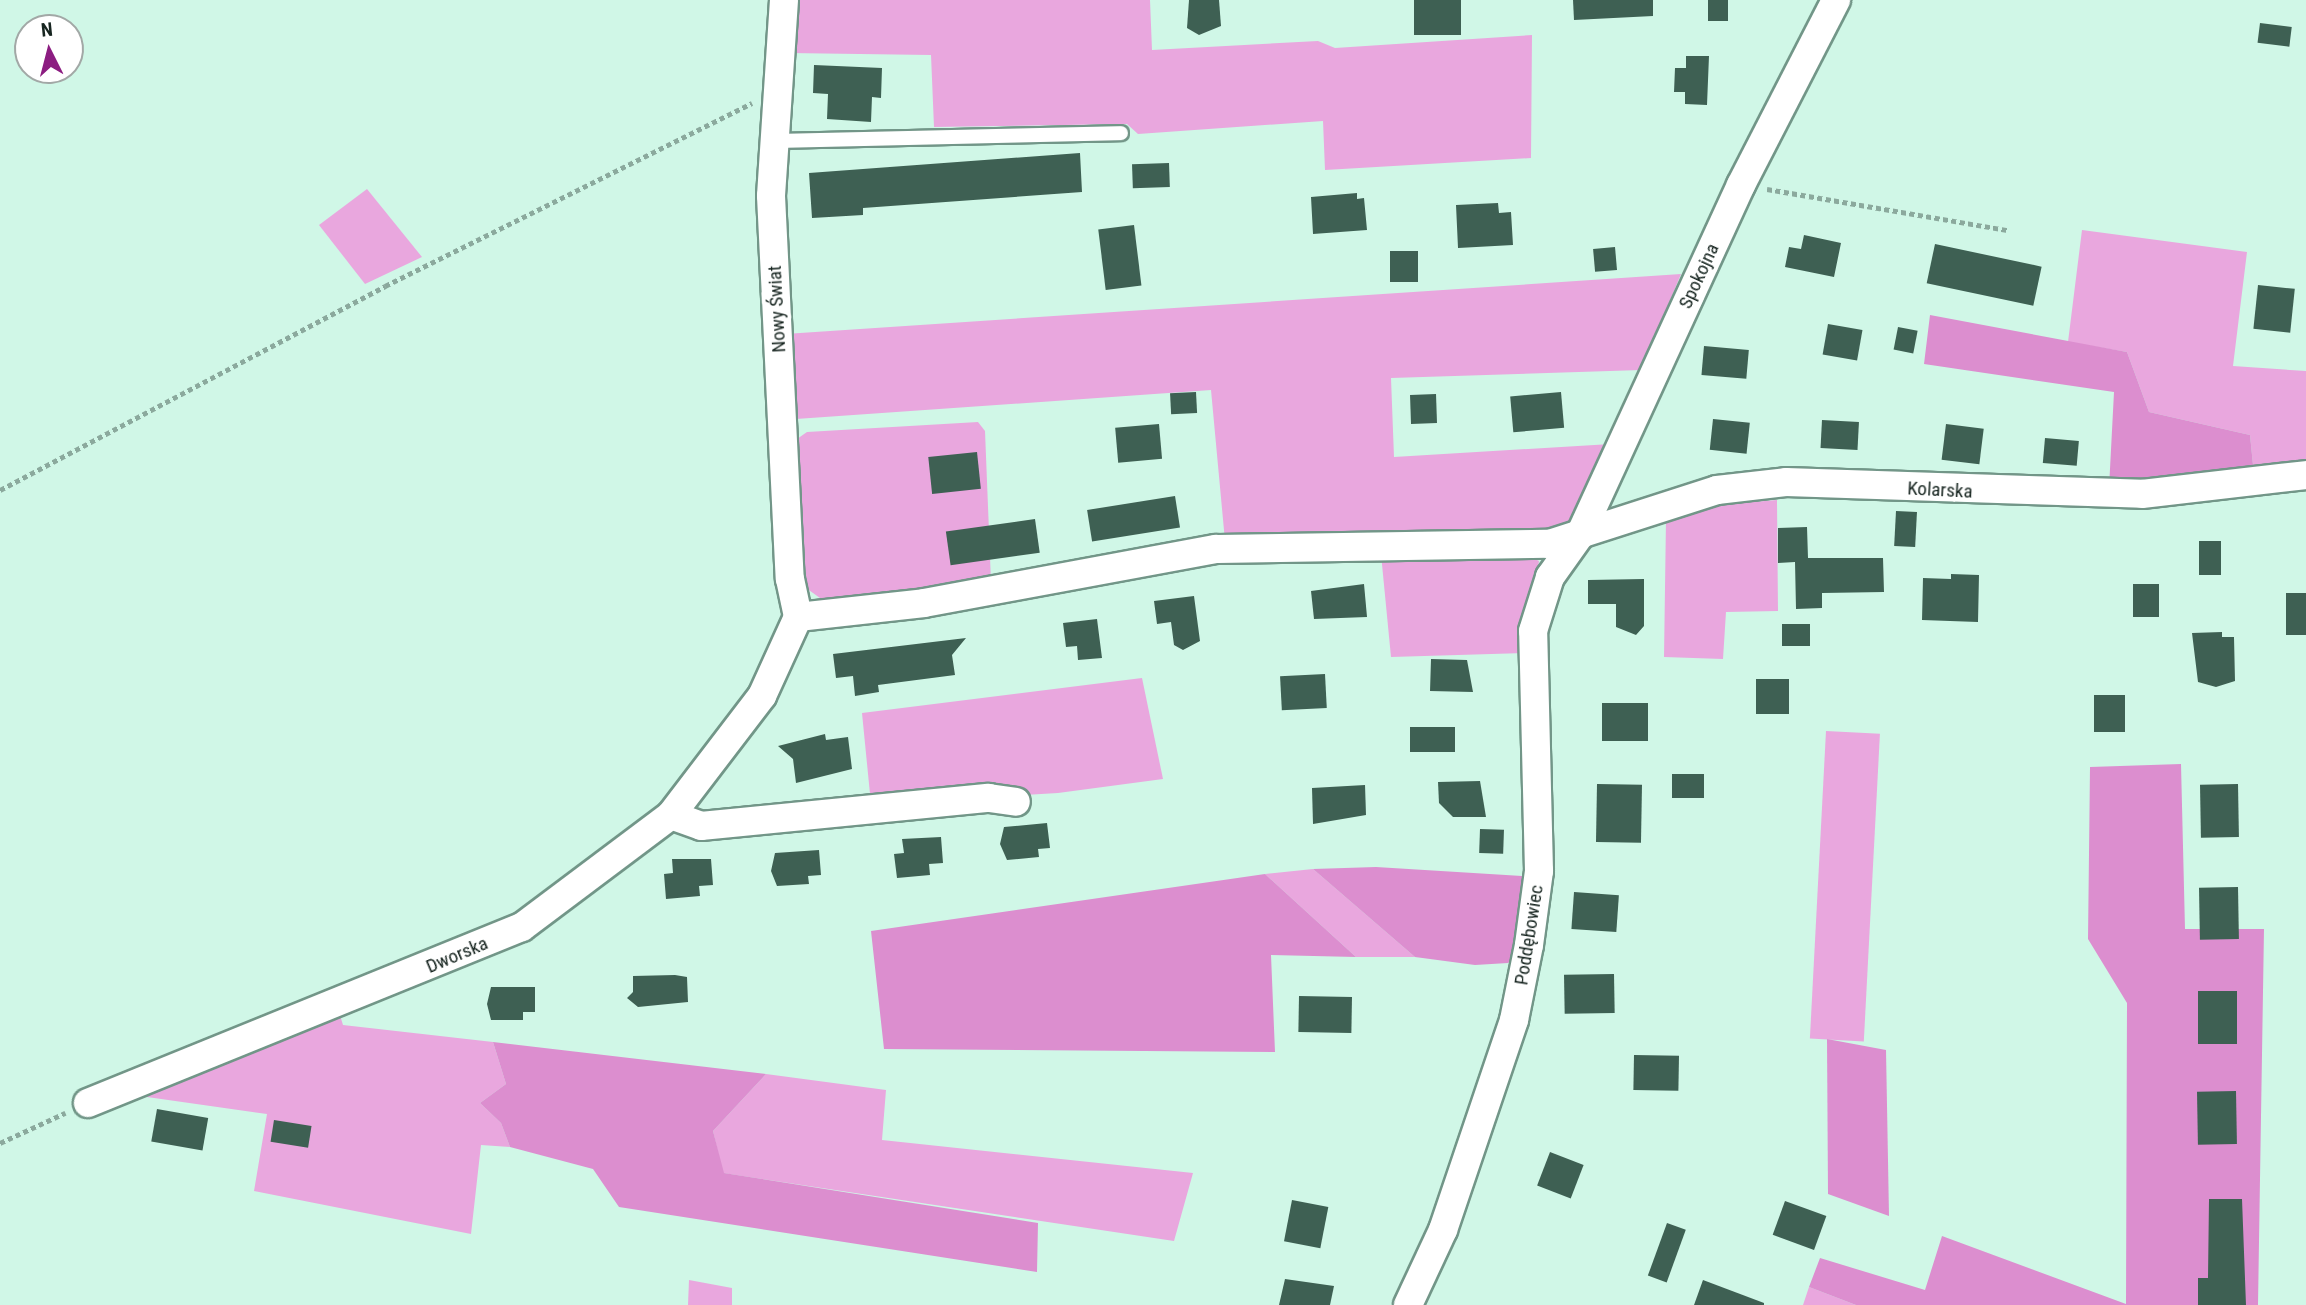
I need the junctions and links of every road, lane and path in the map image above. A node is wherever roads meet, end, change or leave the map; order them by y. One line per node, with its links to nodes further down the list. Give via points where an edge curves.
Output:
1 (784, 0): 3 (street, Nowy Świat)
2 (1836, 0): 6 (street, Spokojna)
3 (774, 99): 5 (street, Nowy Świat); 9 (path, via 745,104 695,129)
4 (1121, 133): 5 (lane)
5 (772, 141): 11 (street, Nowy Świat, via 790,566)
6 (1741, 185): 7 (path); 10 (street, Spokojna)
7 (2008, 230)
8 (2306, 475): 10 (street, Kolarska, via 2142,494 1786,482 1717,490)
9 (0, 490)
10 (1572, 544): 11 (street, Kolarska, via 1216,549 912,605); 16 (street, Poddębowiec, via 1533,631 1539,870 1514,1020 1443,1230)
11 (798, 617): 13 (street, Dworska, via 762,696)
12 (1016, 802): 13 (street, via 989,798 701,826)
13 (671, 815): 14 (street, Dworska, via 522,927)
14 (88, 1103): 15 (path)
15 (0, 1143)
16 (1408, 1305)

